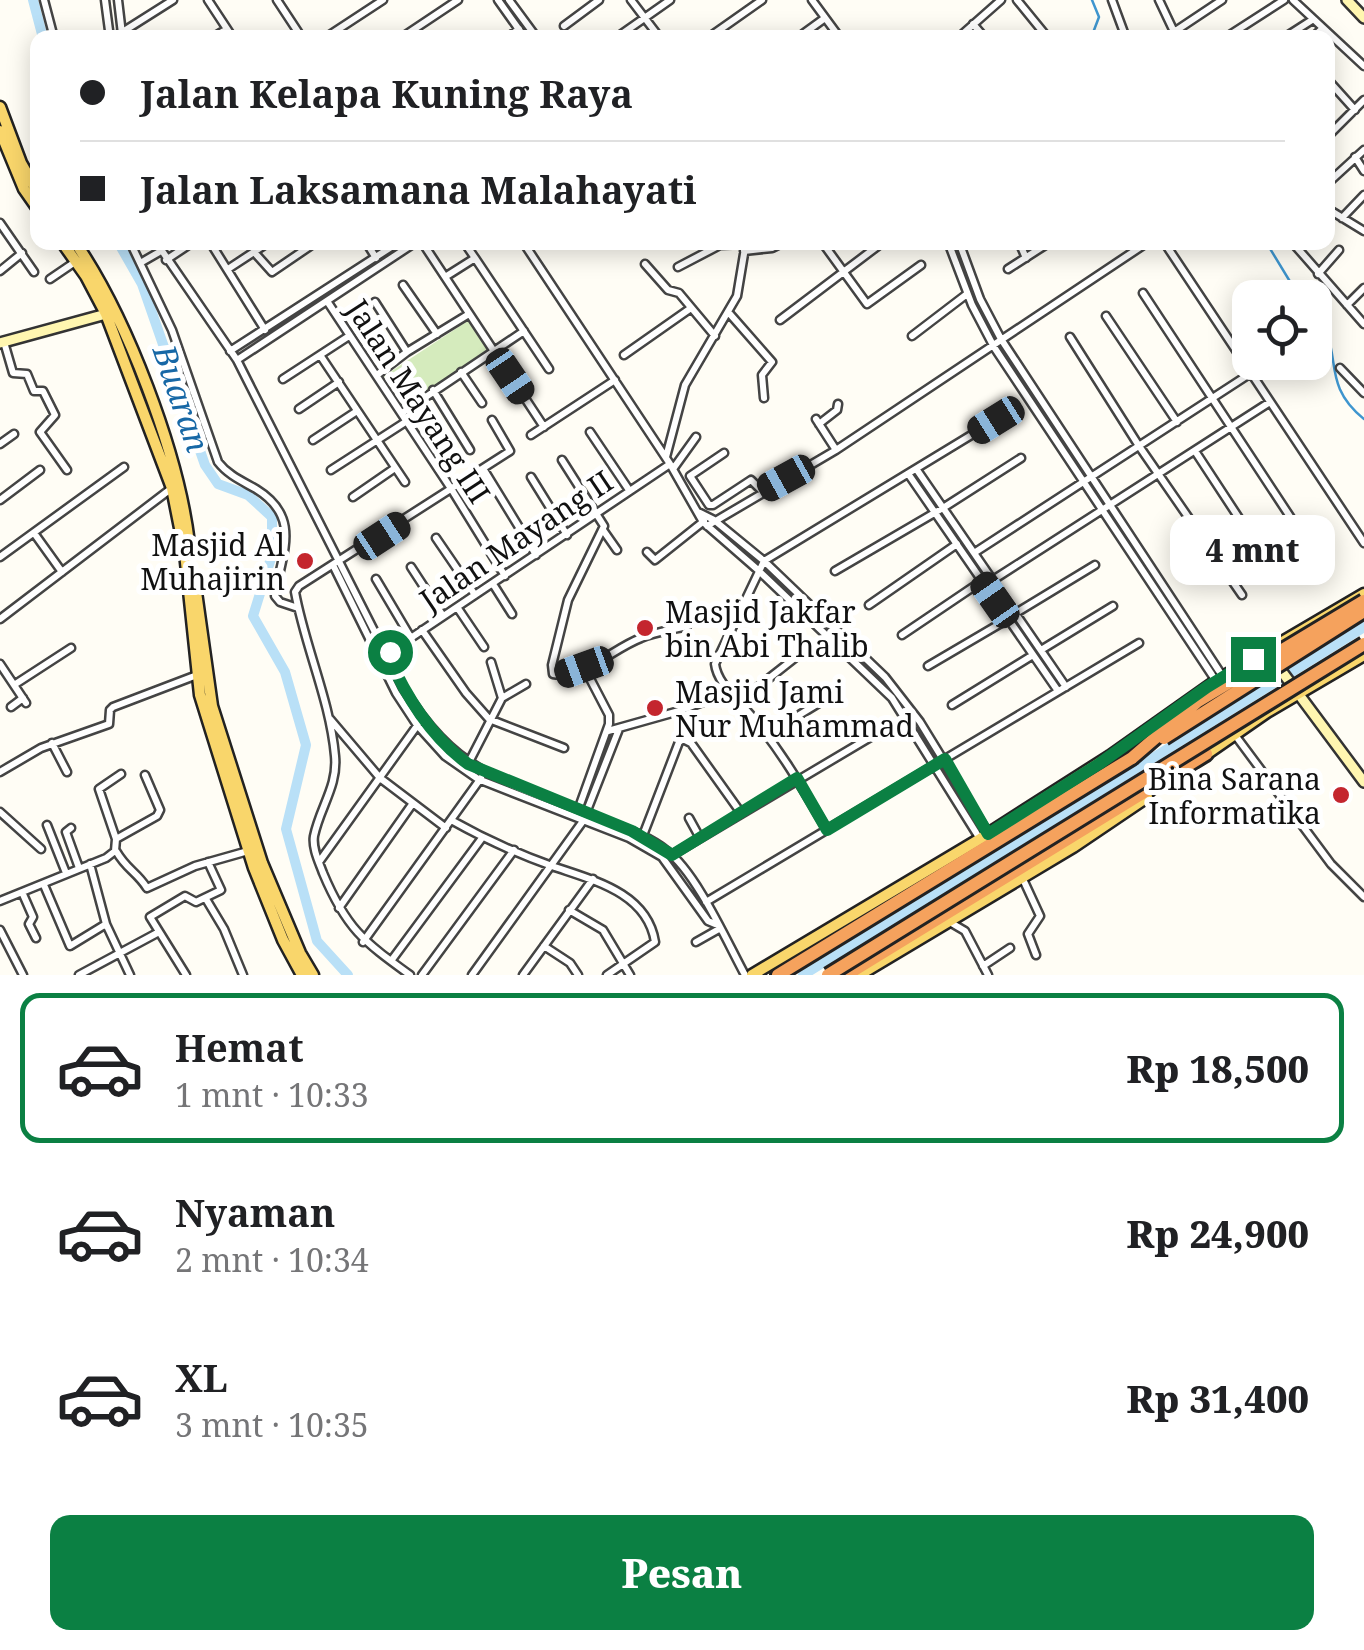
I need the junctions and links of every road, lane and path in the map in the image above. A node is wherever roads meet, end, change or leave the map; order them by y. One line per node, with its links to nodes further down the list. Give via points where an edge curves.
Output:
1 (44, 0): 36 (street)
2 (104, 0): 37 (street)
3 (118, 0): 38 (street)
4 (174, 0): 39 (street)
5 (208, 0): 33 (street)
6 (289, 0): 25 (street)
7 (383, 0): 42 (street)
8 (458, 0): 43 (street)
9 (498, 0): 35 (street)
10 (510, 0): 44 (street)
11 (599, 0): 32 (street)
12 (631, 0): 27 (street)
13 (670, 0): 27 (street)
14 (762, 0): 47 (street)
15 (812, 0): 28 (street)
16 (1001, 0): 31 (street)
17 (1016, 0): 52 (street)
18 (1112, 0): 53 (street)
19 (1159, 0): 54 (street)
20 (1196, 0): 26 (street)
21 (1222, 0): 26 (street)
22 (1284, 0): 56 (street)
23 (1292, 0): 30 (street)
24 (1347, 0): 29 (street)
25 (279, 3): 41 (street)
26 (1202, 13): 55 (street)
27 (645, 18): 45 (street); 46 (street)
28 (825, 18): 48 (street); 49 (street)
29 (1364, 18)
30 (1312, 20): 34 (street); 57 (street)
31 (973, 24): 50 (street); 51 (street)
32 (564, 26)
33 (227, 28): 40 (street)
34 (1323, 28)
35 (519, 29)
36 (52, 30)
37 (110, 30)
38 (121, 30)
39 (129, 30)
40 (224, 30)
41 (297, 30)
42 (337, 30)
43 (413, 30)
44 (531, 30)
45 (628, 30)
46 (654, 30)
47 (719, 30)
48 (810, 30)
49 (834, 30)
50 (967, 30)
51 (978, 30)
52 (1041, 30)
53 (1123, 30)
54 (1174, 30)
55 (1181, 30)
56 (1237, 30)
57 (1296, 30)
58 (1335, 39): 59 (street)
59 (1364, 66)
60 (1335, 88): 63 (street)
61 (1364, 100): 63 (street)
62 (0, 107): 66 (main road)
63 (1354, 110): 64 (street)
64 (1335, 126)
65 (0, 131): 66 (main road)
66 (6, 146): 71 (main road); 73 (main road)
67 (1364, 150): 68 (street)
68 (1356, 157): 69 (street); 70 (street)
69 (1364, 170)
70 (1335, 176)
71 (30, 180)
72 (1364, 195): 75 (street)
73 (30, 198)
74 (1335, 214): 75 (street)
75 (1342, 218): 77 (street)
76 (0, 223): 78 (street)
77 (1364, 231)
78 (4, 236): 106 (street)
79 (68, 250): 111 (main road)
80 (79, 250): 156 (main road, via 114,311)
81 (135, 250): 112 (street)
82 (181, 250): 110 (street)
83 (215, 250): 116 (street)
84 (257, 250): 105 (street)
85 (304, 250): 105 (street, via 272,272)
86 (371, 250): 107 (street)
87 (388, 250): 107 (street)
88 (407, 250): 128 (street)
89 (425, 250): 122 (street)
90 (470, 250): 108 (street)
91 (529, 250): 162 (street)
92 (710, 250): 115 (street)
93 (744, 250): 132 (street)
94 (827, 250): 120 (street)
95 (873, 250): 120 (street)
96 (951, 250): 127 (street)
97 (962, 250): 146 (street)
98 (1022, 250): 109 (street)
99 (1038, 250): 109 (street)
100 (1136, 250): 146 (street)
101 (1169, 250): 148 (street)
102 (1298, 250): 121 (street)
103 (1339, 250): 121 (street)
104 (161, 251): 110 (street); 112 (street)
105 (254, 252): 116 (street)
106 (22, 253): 118 (street); 119 (street)
107 (376, 258): 138 (street)
108 (475, 258): 122 (street); 139 (street)
109 (1026, 258): 117 (street)
110 (166, 260): 150 (street)
111 (76, 261): 123 (street); 133 (main road)
112 (142, 262): 252 (street, via 218,462 281,514 286,534 275,596)
113 (644, 264): 131 (street)
114 (921, 265): 120 (street, via 867,304)
115 (678, 267)
116 (228, 269): 138 (street)
117 (1008, 270)
118 (0, 271)
119 (34, 272)
120 (843, 273): 136 (street)
121 (1318, 274): 130 (street)
122 (445, 278): 134 (street)
123 (50, 279)
124 (404, 284): 140 (street)
125 (1364, 288): 130 (street)
126 (1143, 293): 169 (street)
127 (966, 294): 143 (street); 149 (street)
128 (327, 302): 141 (street, Jalan Mayang III); 145 (street)
129 (375, 302): 152 (street)
130 (1347, 305): 137 (street)
131 (691, 308): 142 (street); 154 (street)
132 (729, 313): 142 (street); 168 (street, via 772,362 762,375)
133 (106, 314): 147 (street); 156 (main road)
134 (469, 314): 140 (street); 151 (street)
135 (1106, 316): 178 (street)
136 (780, 320)
137 (1364, 324)
138 (265, 330): 145 (street); 150 (street)
139 (524, 332): 151 (street); 158 (street)
140 (437, 334): 152 (street)
141 (350, 336): 153 (street); 160 (street, Jalan Mayang III)
142 (715, 336): 195 (street, via 683,390)
143 (912, 336)
144 (1070, 337): 188 (street)
145 (270, 339): 155 (street)
146 (1001, 340): 149 (street); 207 (street)
147 (2, 343): 199 (street, via 13,374 26,374 55,415 40,433)
148 (1232, 343)
149 (994, 347): 190 (street); 207 (street)
150 (230, 351): 155 (street)
151 (493, 351): 159 (street); 179 (street)
152 (407, 352): 160 (street)
153 (320, 354): 161 (street); 165 (street)
154 (624, 355)
155 (236, 360): 234 (street)
156 (132, 362): 210 (main road); 376 (main road, via 186,516 212,706 262,863)
157 (1340, 368): 167 (street)
158 (549, 369)
159 (461, 372): 166 (street); 171 (street)
160 (378, 375): 175 (street, Jalan Mayang III)
161 (283, 379)
162 (615, 380): 179 (street); 195 (street)
163 (1241, 380): 169 (street)
164 (1256, 380): 170 (street)
165 (338, 382): 173 (street); 174 (street)
166 (433, 390): 175 (street); 189 (street)
167 (1364, 394)
168 (764, 398)
169 (1212, 398): 178 (street); 180 (street)
170 (1270, 402): 180 (street); 226 (street)
171 (482, 403)
172 (838, 404): 190 (street, via 817,422)
173 (299, 409)
174 (358, 411): 185 (street); 186 (street)
175 (404, 417): 186 (street); 211 (street, Jalan Mayang III)
176 (492, 420): 201 (street, via 510,450)
177 (996, 420): 202 (street)
178 (1177, 422): 188 (street)
179 (544, 427): 183 (street)
180 (1232, 427): 191 (street); 227 (street)
181 (590, 432): 212 (street)
182 (14, 434): 187 (street)
183 (531, 435)
184 (696, 437): 195 (street)
185 (313, 440)
186 (377, 440): 197 (street); 200 (street)
187 (0, 444)
188 (1139, 446): 204 (street); 207 (street)
189 (470, 450)
190 (836, 450): 213 (street)
191 (1195, 451): 204 (street); 237 (street)
192 (724, 452): 205 (street)
193 (1022, 458): 216 (street)
194 (562, 460): 218 (street)
195 (670, 463): 209 (street); 212 (street, Jalan Mayang II)
196 (124, 468): 222 (street)
197 (396, 468): 208 (street); 214 (street)
198 (40, 470): 215 (street)
199 (67, 470)
200 (331, 470)
201 (484, 470): 211 (street); 231 (street)
202 (917, 470): 203 (street); 216 (street)
203 (909, 475): 219 (street); 233 (street)
204 (1158, 475): 217 (street); 247 (street)
205 (690, 476): 209 (street); 213 (street, via 710,506 751,480)
206 (531, 477): 223 (street)
207 (1088, 479): 217 (street); 230 (street)
208 (405, 482)
209 (681, 482): 220 (street)
210 (172, 488): 240 (street); 277 (main road)
211 (452, 490): 234 (street); 241 (street, Jalan Mayang III)
212 (629, 490): 218 (street, Jalan Mayang II)
213 (762, 491): 220 (street)
214 (353, 497)
215 (0, 500)
216 (943, 508): 219 (street); 230 (street)
217 (1107, 509): 243 (street); 278 (street)
218 (598, 513): 221 (street); 223 (street, Jalan Mayang II)
219 (935, 513): 225 (street); 239 (street)
220 (708, 521): 229 (street, via 655,560); 233 (street); 238 (street)
221 (603, 530): 228 (street); 276 (street, via 571,592 551,668 558,676)
222 (34, 533): 232 (street); 240 (street)
223 (567, 535): 231 (street, Jalan Mayang II)
224 (436, 538): 246 (street)
225 (956, 544): 244 (street); 249 (street)
226 (1364, 544)
227 (1310, 547)
228 (617, 550)
229 (647, 552)
230 (974, 552): 243 (street)
231 (536, 555): 241 (street, Jalan Mayang II)
232 (0, 558)
233 (764, 561): 238 (street); 302 (street, via 892,685)
234 (337, 565): 252 (street, via 297,588); 268 (street); 292 (street, via 382,667)
235 (1095, 565): 254 (street)
236 (411, 567): 256 (street)
237 (1271, 567)
238 (758, 570): 282 (street, via 715,664); 304 (street, via 892,698)
239 (835, 571)
240 (62, 572): 257 (street)
241 (505, 576): 245 (street, Jalan Mayang II)
242 (376, 579): 262 (street)
243 (993, 580): 254 (street)
244 (982, 581): 258 (street); 261 (street)
245 (493, 584): 246 (street, Jalan Mayang II); 255 (street)
246 (475, 595): 251 (street, Jalan Mayang II)
247 (1242, 595)
248 (1364, 597): 271 (main road); 301 (highway, bridge, via 1198,701)
249 (869, 605)
250 (1113, 606): 267 (street)
251 (457, 607): 256 (street, Jalan Mayang II); 265 (street)
252 (299, 609): 290 (street)
253 (1364, 611): 301 (highway, bridge)
254 (1016, 613): 267 (street)
255 (512, 614)
256 (442, 616): 260 (street, Jalan Mayang II)
257 (0, 619)
258 (1008, 619): 269 (street); 275 (street)
259 (687, 626): 276 (street, via 637,639)
260 (422, 630): 262 (street, Jalan Mayang II); 291 (street)
261 (902, 635)
262 (412, 638): 268 (street, Jalan Mayang II)
263 (1140, 642): 281 (street)
264 (1364, 644): 385 (highway, bridge)
265 (484, 647)
266 (72, 648): 280 (street)
267 (1041, 650): 281 (street)
268 (387, 654): 292 (street)
269 (1032, 655): 283 (street); 288 (street)
270 (1364, 655): 284 (main road)
271 (1270, 656): 278 (main road); 284 (street, bridge)
272 (796, 657): 287 (street)
273 (491, 662): 286 (street)
274 (0, 664): 280 (street)
275 (928, 666)
276 (584, 667): 294 (street, via 609,715)
277 (196, 675): 298 (street, via 113,707 106,725); 333 (main road)
278 (1220, 679): 325 (main road)
279 (526, 684): 286 (street)
280 (14, 685): 289 (street, via 24,701)
281 (1066, 686): 283 (street)
282 (730, 692): 287 (street); 293 (street)
283 (1058, 692): 302 (street)
284 (1297, 694): 297 (main road); 312 (street)
285 (832, 695): 295 (street)
286 (502, 698): 291 (street)
287 (739, 702): 295 (street)
288 (952, 705)
289 (11, 708)
290 (329, 718): 310 (street); 336 (street, via 336,773 314,837)
291 (490, 719): 299 (street); 303 (street)
292 (420, 722): 303 (street); 309 (street, via 445,756); 310 (street)
293 (620, 729): 294 (street); 317 (street)
294 (608, 730): 317 (street)
295 (768, 734): 311 (street)
296 (874, 734): 311 (street)
297 (1235, 734): 300 (main road); 345 (street, via 1330,864)
298 (52, 743): 305 (street); 306 (street)
299 (564, 748)
300 (1206, 754): 341 (main road); 368 (highway)
301 (1132, 758): 384 (highway)
302 (945, 759): 304 (street); 316 (street)
303 (468, 764): 309 (street)
304 (935, 765): 319 (street); 324 (street)
305 (0, 772)
306 (68, 772)
307 (120, 774): 328 (street, via 99,789)
308 (145, 774): 328 (street, via 159,814)
309 (482, 776): 317 (street); 320 (street)
310 (380, 778): 313 (street); 336 (street)
311 (797, 778): 315 (street); 324 (street)
312 (1364, 782)
313 (412, 803): 323 (street); 349 (street)
314 (0, 812): 330 (street)
315 (741, 813): 327 (street); 329 (street, via 683,739)
316 (976, 814): 319 (street); 325 (street)
317 (582, 815): 329 (street); 338 (street)
318 (689, 818): 327 (street)
319 (968, 819): 325 (street)
320 (452, 820): 323 (street); 326 (street)
321 (46, 825): 340 (street)
322 (71, 828): 339 (street, via 66,832)
323 (445, 828): 357 (street)
324 (827, 830): 348 (street)
325 (984, 836): 383 (main road)
326 (482, 838): 331 (street); 365 (street)
327 (700, 838): 334 (street)
328 (116, 839): 332 (street)
329 (641, 841): 334 (street); 353 (street)
330 (40, 848)
331 (514, 850): 338 (street); 378 (street)
332 (115, 851): 335 (street, via 147,888); 337 (street)
333 (248, 851): 335 (street); 375 (main road)
334 (672, 855): 348 (street)
335 (208, 862): 346 (street, via 222,889)
336 (319, 862): 349 (street)
337 (90, 864): 339 (street); 352 (street)
338 (552, 866): 342 (street); 369 (street)
339 (80, 868): 340 (street)
340 (66, 872): 343 (street)
341 (1021, 876): 351 (main road); 363 (street, via 1040,916 1028,934)
342 (594, 878): 350 (street); 366 (street, via 632,902 655,937 654,945)
343 (44, 884): 344 (street); 352 (street, via 68,944)
344 (22, 892): 347 (street); 356 (street)
345 (1364, 897)
346 (206, 899): 355 (street, via 188,896 150,916); 374 (street)
347 (0, 900)
348 (706, 902): 353 (street)
349 (338, 909): 357 (street)
350 (569, 910): 359 (street); 366 (street, via 603,930)
351 (948, 921): 367 (street, via 965,932); 368 (main road)
352 (106, 924): 362 (street)
353 (718, 926): 358 (street); 383 (street)
354 (0, 930): 361 (street)
355 (159, 932): 362 (street); 373 (street)
356 (36, 938)
357 (363, 942): 365 (street)
358 (696, 942)
359 (544, 946): 379 (street); 380 (street)
360 (1010, 948): 367 (street)
361 (11, 952): 364 (street); 370 (street)
362 (119, 954): 371 (street); 372 (street)
363 (1036, 956)
364 (0, 958)
365 (390, 961): 377 (street)
366 (622, 964): 381 (street); 382 (street)
367 (983, 966): 386 (street)
368 (855, 972)
369 (476, 974)
370 (22, 975)
371 (79, 975)
372 (130, 975)
373 (186, 975)
374 (243, 975)
375 (302, 975)
376 (313, 975)
377 (410, 975)
378 (422, 975)
379 (523, 975)
380 (578, 975)
381 (607, 975)
382 (630, 975)
383 (748, 975)
384 (778, 975)
385 (828, 975)
386 (988, 975)

